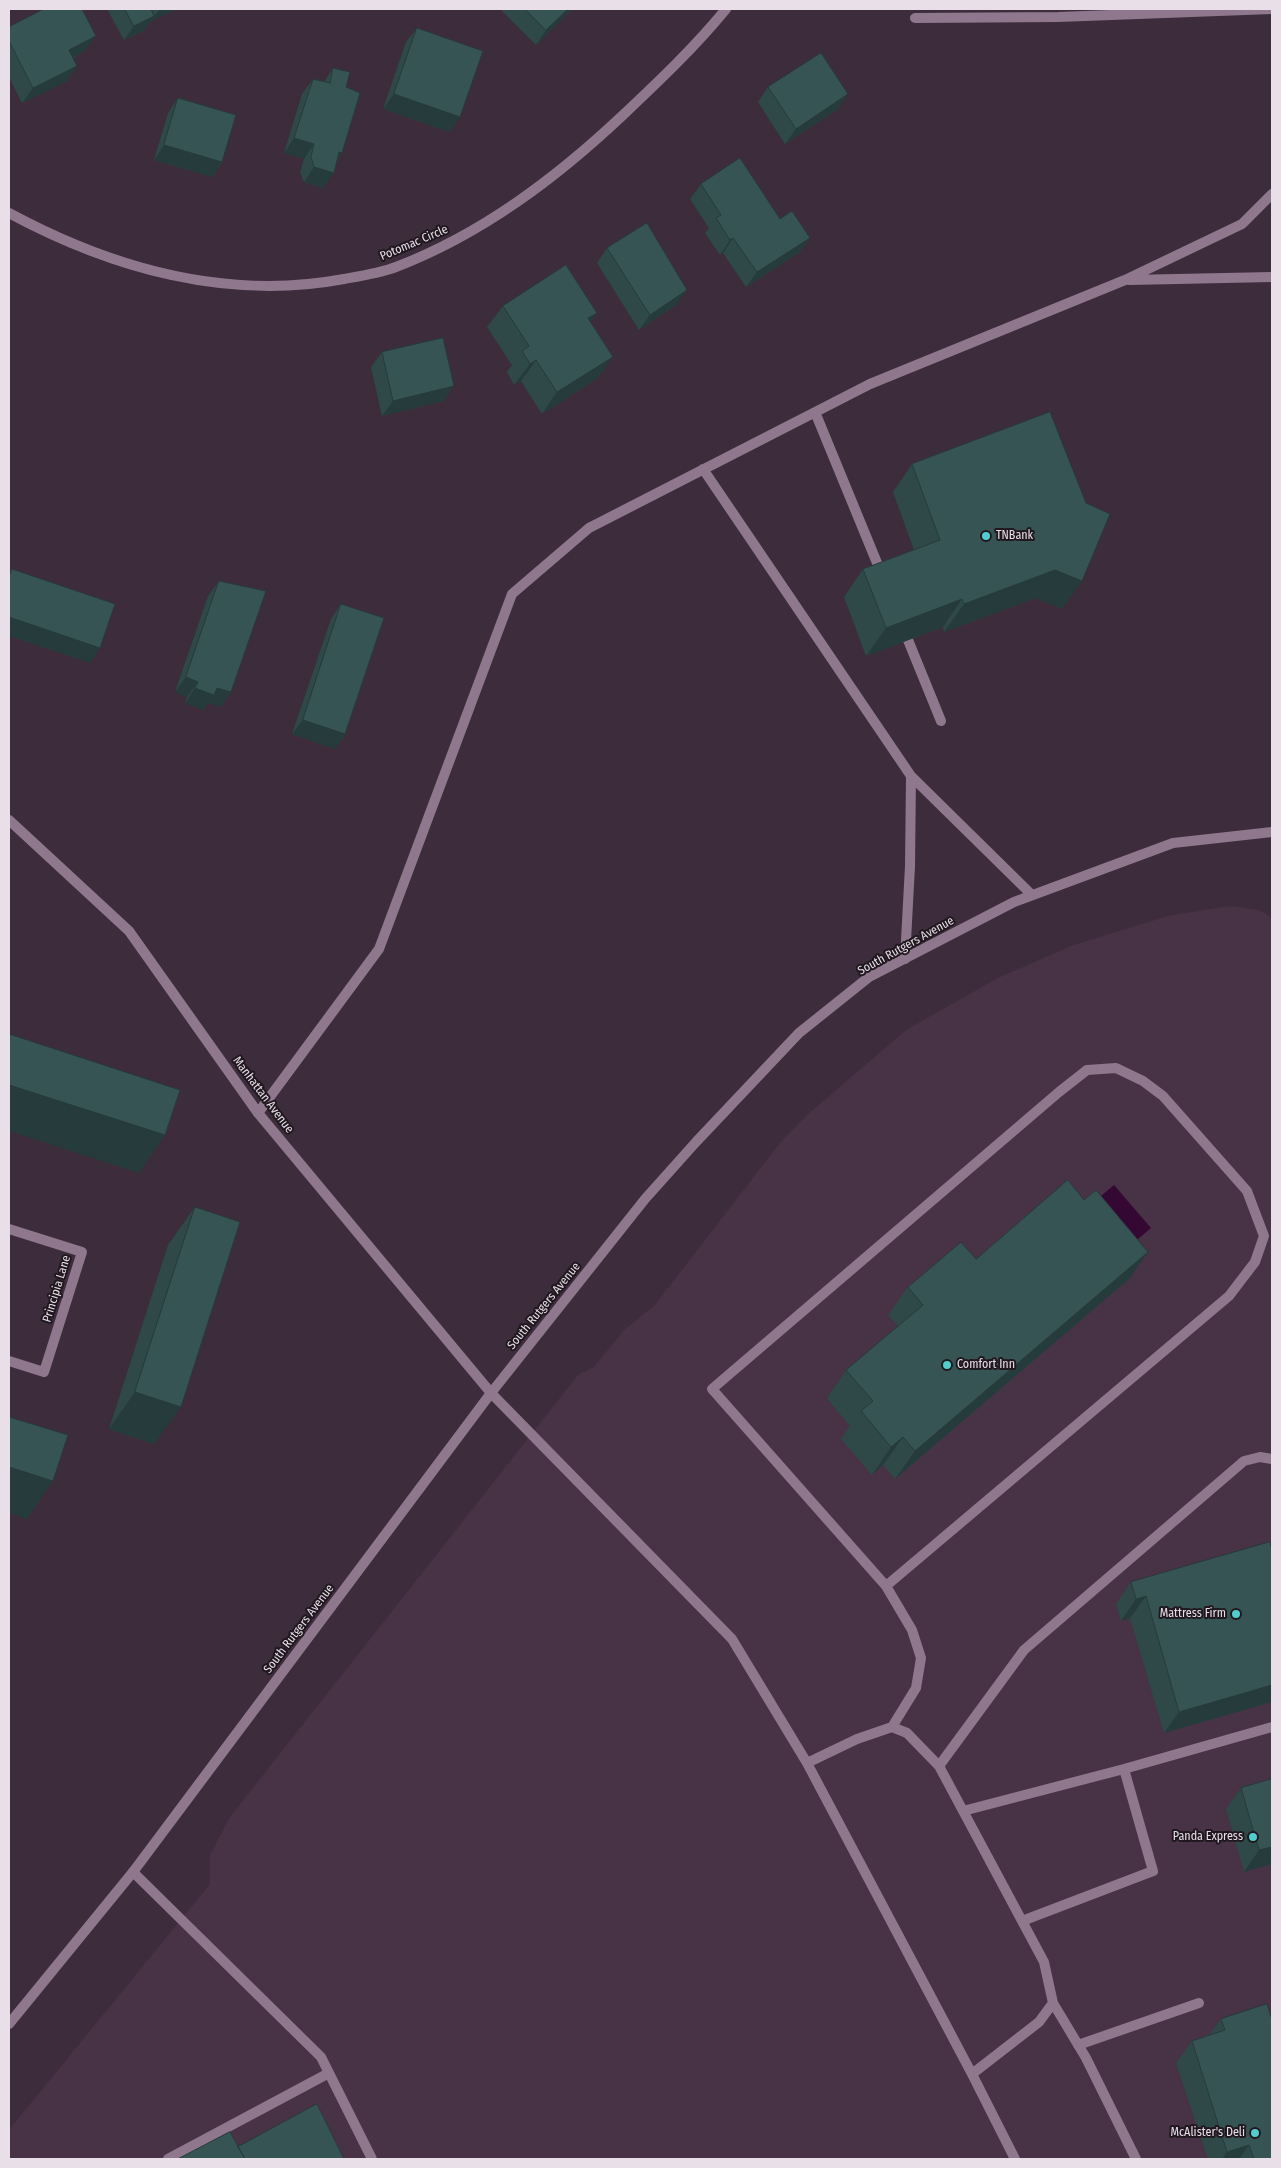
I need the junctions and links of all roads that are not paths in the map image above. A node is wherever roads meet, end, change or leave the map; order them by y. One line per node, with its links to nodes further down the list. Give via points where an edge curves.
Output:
1 (726, 9): 6 (street, Potomac Circle, via 652,88 552,178 480,226 394,268 320,284 224,285 168,276 92,253)
2 (1272, 9): 3 (street)
3 (1058, 13): 4 (street)
4 (915, 18)
5 (1272, 194): 8 (street, via 1242,224)
6 (9, 213)
7 (1272, 277): 8 (street)
8 (1125, 280): 9 (street, via 870,384)
9 (815, 412): 10 (street); 11 (street)
10 (703, 469): 14 (street); 19 (street, via 589,528 512,594 379,949)
11 (884, 582)
12 (908, 640): 13 (street)
13 (941, 721)
14 (911, 776): 17 (street); 18 (street)
15 (9, 820): 19 (street, Manhattan Avenue, via 129,931)
16 (1272, 832): 17 (street, South Rutgers Avenue, via 1173,843)
17 (1032, 895): 18 (street, South Rutgers Avenue)
18 (906, 959): 22 (street, South Rutgers Avenue, via 870,977 799,1033 645,1199)
19 (258, 1113): 22 (street, Manhattan Avenue)
20 (9, 1229): 21 (street, Principia Lane, via 82,1252 44,1372)
21 (9, 1361)
22 (491, 1393): 27 (street, Manhattan Avenue, via 732,1639); 31 (street, South Rutgers Avenue)
23 (1272, 1459): 28 (street, via 1260,1457 1244,1461 1024,1650)
24 (886, 1586): 24 (street, via 712,1389 1059,1092 1087,1070 1116,1068 1143,1081 1163,1096 1247,1191 1264,1236 1255,1262 1229,1296); 25 (street, via 912,1630 920,1658 916,1688)
25 (892, 1727): 27 (street, via 857,1739); 28 (street, via 907,1733)
26 (1272, 1727): 29 (street)
27 (807, 1763): 38 (street, Manhattan Avenue)
28 (939, 1766): 30 (street)
29 (1124, 1769): 30 (street); 32 (street, via 1153,1871)
30 (963, 1812): 32 (street)
31 (133, 1872): 35 (street, South Rutgers Avenue); 37 (street, via 321,2057)
32 (1022, 1921): 33 (street, via 1044,1962)
33 (1053, 2003): 36 (street); 38 (street, via 1039,2022)
34 (1199, 2003): 36 (street)
35 (9, 2024)
36 (1078, 2045): 42 (street)
37 (329, 2073): 39 (street); 40 (street)
38 (972, 2074): 41 (street, Manhattan Avenue)
39 (168, 2159)
40 (372, 2159)
41 (1015, 2159)
42 (1136, 2159)

